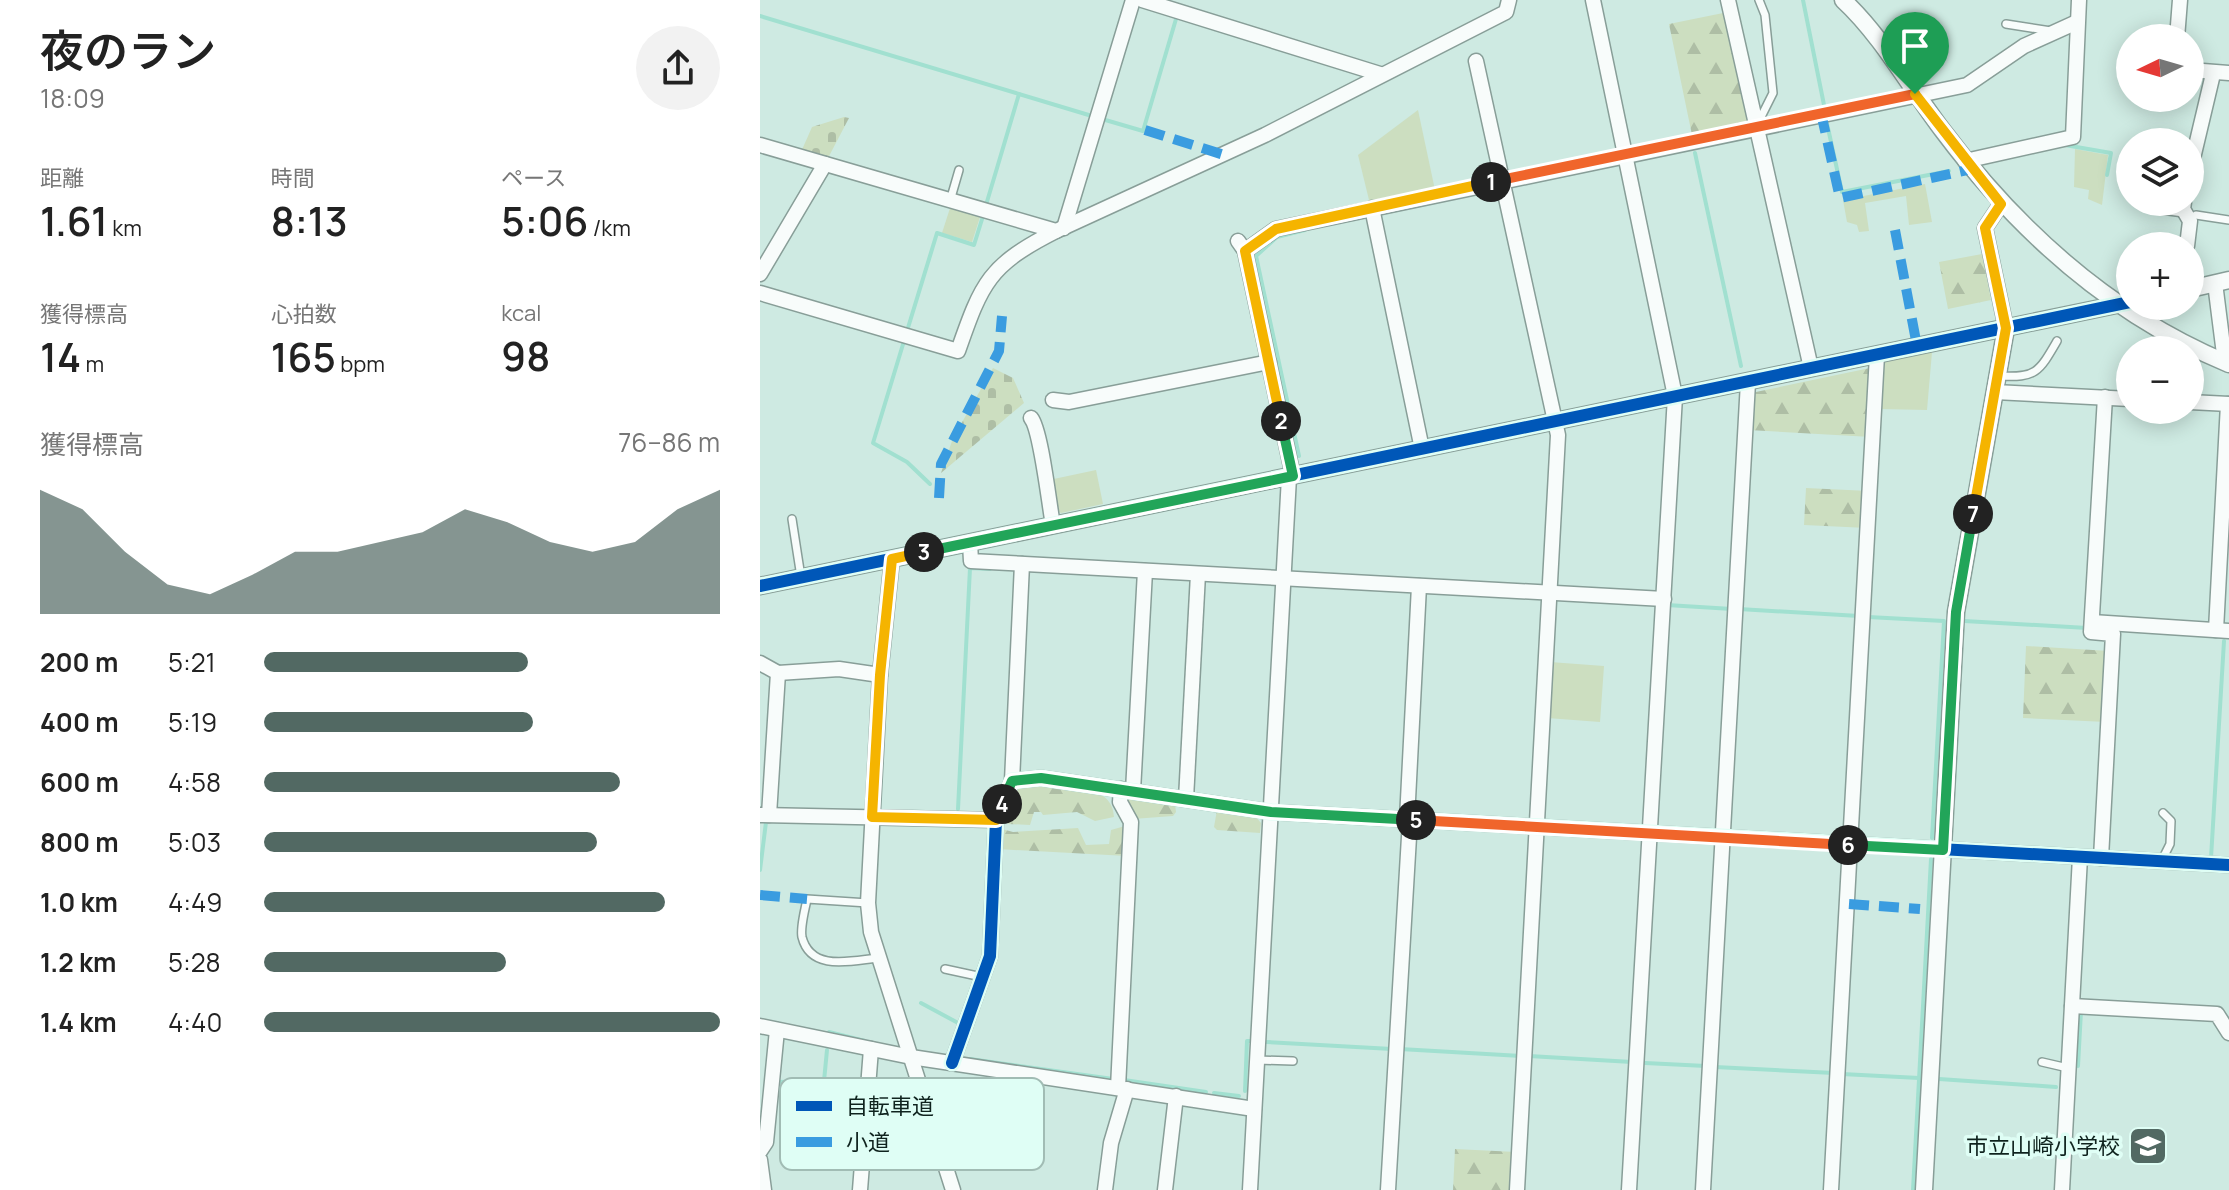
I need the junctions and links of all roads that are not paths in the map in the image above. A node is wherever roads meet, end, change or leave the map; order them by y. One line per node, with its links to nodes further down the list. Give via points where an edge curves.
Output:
1 (1133, 0): 33 (street)
2 (1142, 0): 17 (street)
3 (1509, 0): 17 (street, via 1506,12)
4 (1593, 0): 23 (street)
5 (1728, 0): 20 (street)
6 (1759, 0): 20 (lane, via 1773,93)
7 (2079, 0): 10 (street)
8 (2180, 0): 12 (street)
9 (1848, 2): 19 (street)
10 (2077, 22): 13 (street); 24 (street, via 2073,137)
11 (2006, 24): 13 (lane)
12 (2178, 24)
13 (2054, 31): 19 (street, via 1967,85)
14 (1476, 61): 27 (street)
15 (2204, 72): 18 (street)
16 (2229, 73): 18 (street)
17 (1380, 74): 33 (street, via 1265,135)
18 (2213, 74): 21 (street)
19 (1915, 94): 20 (street); 24 (street)
20 (1757, 126): 23 (street); 45 (street)
21 (2200, 128)
22 (760, 145): 25 (street)
23 (1626, 154): 27 (street); 48 (street)
24 (1965, 161): 29 (street)
25 (825, 164): 28 (street); 34 (street)
26 (959, 170): 28 (lane)
27 (1502, 180): 30 (street); 55 (street)
28 (950, 201): 33 (street)
29 (2001, 204): 37 (street, via 2070,268); 40 (street, via 1985,228)
30 (1372, 208): 43 (street, via 1276,229 1242,246); 56 (street)
31 (2204, 214): 32 (lane)
32 (2229, 220)
33 (1060, 230): 36 (street, via 1015,252 993,272 980,290 958,351)
34 (760, 274)
35 (2222, 282): 44 (street)
36 (760, 293)
37 (2116, 297)
38 (2116, 305): 40 (street)
39 (2150, 320): 44 (street)
40 (2006, 328): 42 (street); 47 (street)
41 (2057, 341): 47 (lane, via 2041,368)
42 (1877, 355): 45 (street); 88 (street)
43 (1269, 362): 51 (street, via 1069,402); 57 (street)
44 (2227, 363)
45 (1811, 368): 46 (street)
46 (1748, 382): 48 (street); 87 (street)
47 (1996, 384): 49 (street); 89 (street, via 1956,612)
48 (1675, 396): 55 (street); 70 (street)
49 (2105, 397): 50 (street); 71 (street)
50 (2116, 398)
51 (1053, 400)
52 (2204, 403): 53 (street)
53 (2228, 404): 72 (street)
54 (1031, 418): 59 (street, via 1038,427)
55 (1555, 421): 56 (street); 69 (street)
56 (1422, 449): 57 (street)
57 (1291, 476): 59 (street); 66 (street)
58 (792, 519): 65 (lane)
59 (1053, 525): 60 (street)
60 (970, 543): 61 (street); 62 (street, via 971,561)
61 (892, 559): 65 (street); 75 (street)
62 (1022, 564): 63 (street); 76 (street)
63 (1145, 571): 64 (street); 77 (street)
64 (1198, 574): 66 (street); 78 (street)
65 (801, 578): 67 (street)
66 (1283, 578): 68 (street); 79 (street)
67 (760, 586)
68 (1419, 586): 69 (street); 84 (street)
69 (1550, 592): 70 (street); 85 (street)
70 (1664, 599): 86 (street)
71 (2092, 622): 72 (street); 91 (street, via 2091,632 2113,634)
72 (2222, 630)
73 (760, 663): 74 (street)
74 (778, 673): 75 (street, via 839,669); 81 (street)
75 (880, 675): 82 (street)
76 (1012, 781): 77 (street, via 1041,778); 83 (street)
77 (1127, 790): 78 (street); 111 (street, via 1120,802 1131,822)
78 (1186, 799): 79 (street)
79 (1271, 812): 84 (street); 104 (street)
80 (2163, 813): 92 (lane, via 2171,821 2170,844)
81 (764, 815): 82 (street)
82 (872, 817): 83 (street); 94 (street)
83 (996, 820): 97 (street, via 990,956)
84 (1408, 820): 85 (street); 125 (street)
85 (1537, 827): 86 (street); 126 (street)
86 (1650, 833): 87 (street); 127 (street)
87 (1723, 837): 88 (street); 128 (street)
88 (1853, 845): 89 (street); 129 (street)
89 (1943, 850): 90 (street); 130 (street)
90 (2080, 857): 91 (street); 98 (street)
91 (2101, 858): 92 (street)
92 (2161, 862): 93 (street)
93 (2229, 865)
94 (868, 903): 95 (street); 95 (lane, via 807,899 802,937 813,955 827,963)
95 (879, 958): 103 (street)
96 (945, 969): 97 (lane)
97 (983, 977): 107 (street)
98 (2072, 1006): 101 (street, via 2217,1014); 108 (street)
99 (760, 1026): 100 (street)
100 (777, 1030): 102 (street); 113 (street)
101 (2229, 1033)
102 (871, 1049): 103 (street); 109 (street)
103 (911, 1057): 107 (street); 110 (street)
104 (1257, 1060): 105 (lane); 114 (street)
105 (1293, 1061)
106 (2042, 1062): 108 (lane)
107 (952, 1063): 111 (street)
108 (2068, 1068): 131 (street)
109 (869, 1078)
110 (918, 1078)
111 (1122, 1088): 112 (street); 122 (street)
112 (1176, 1096): 114 (street); 123 (street)
113 (765, 1101): 115 (street, via 766,1142)
114 (1254, 1109): 124 (street)
115 (760, 1151)
116 (760, 1160): 119 (street)
117 (861, 1170): 120 (street)
118 (947, 1170): 121 (street)
119 (764, 1190)
120 (860, 1190)
121 (953, 1190)
122 (1105, 1190)
123 (1165, 1190)
124 (1250, 1190)
125 (1388, 1190)
126 (1517, 1190)
127 (1629, 1190)
128 (1703, 1190)
129 (1831, 1190)
130 (1924, 1190)
131 (2062, 1190)

